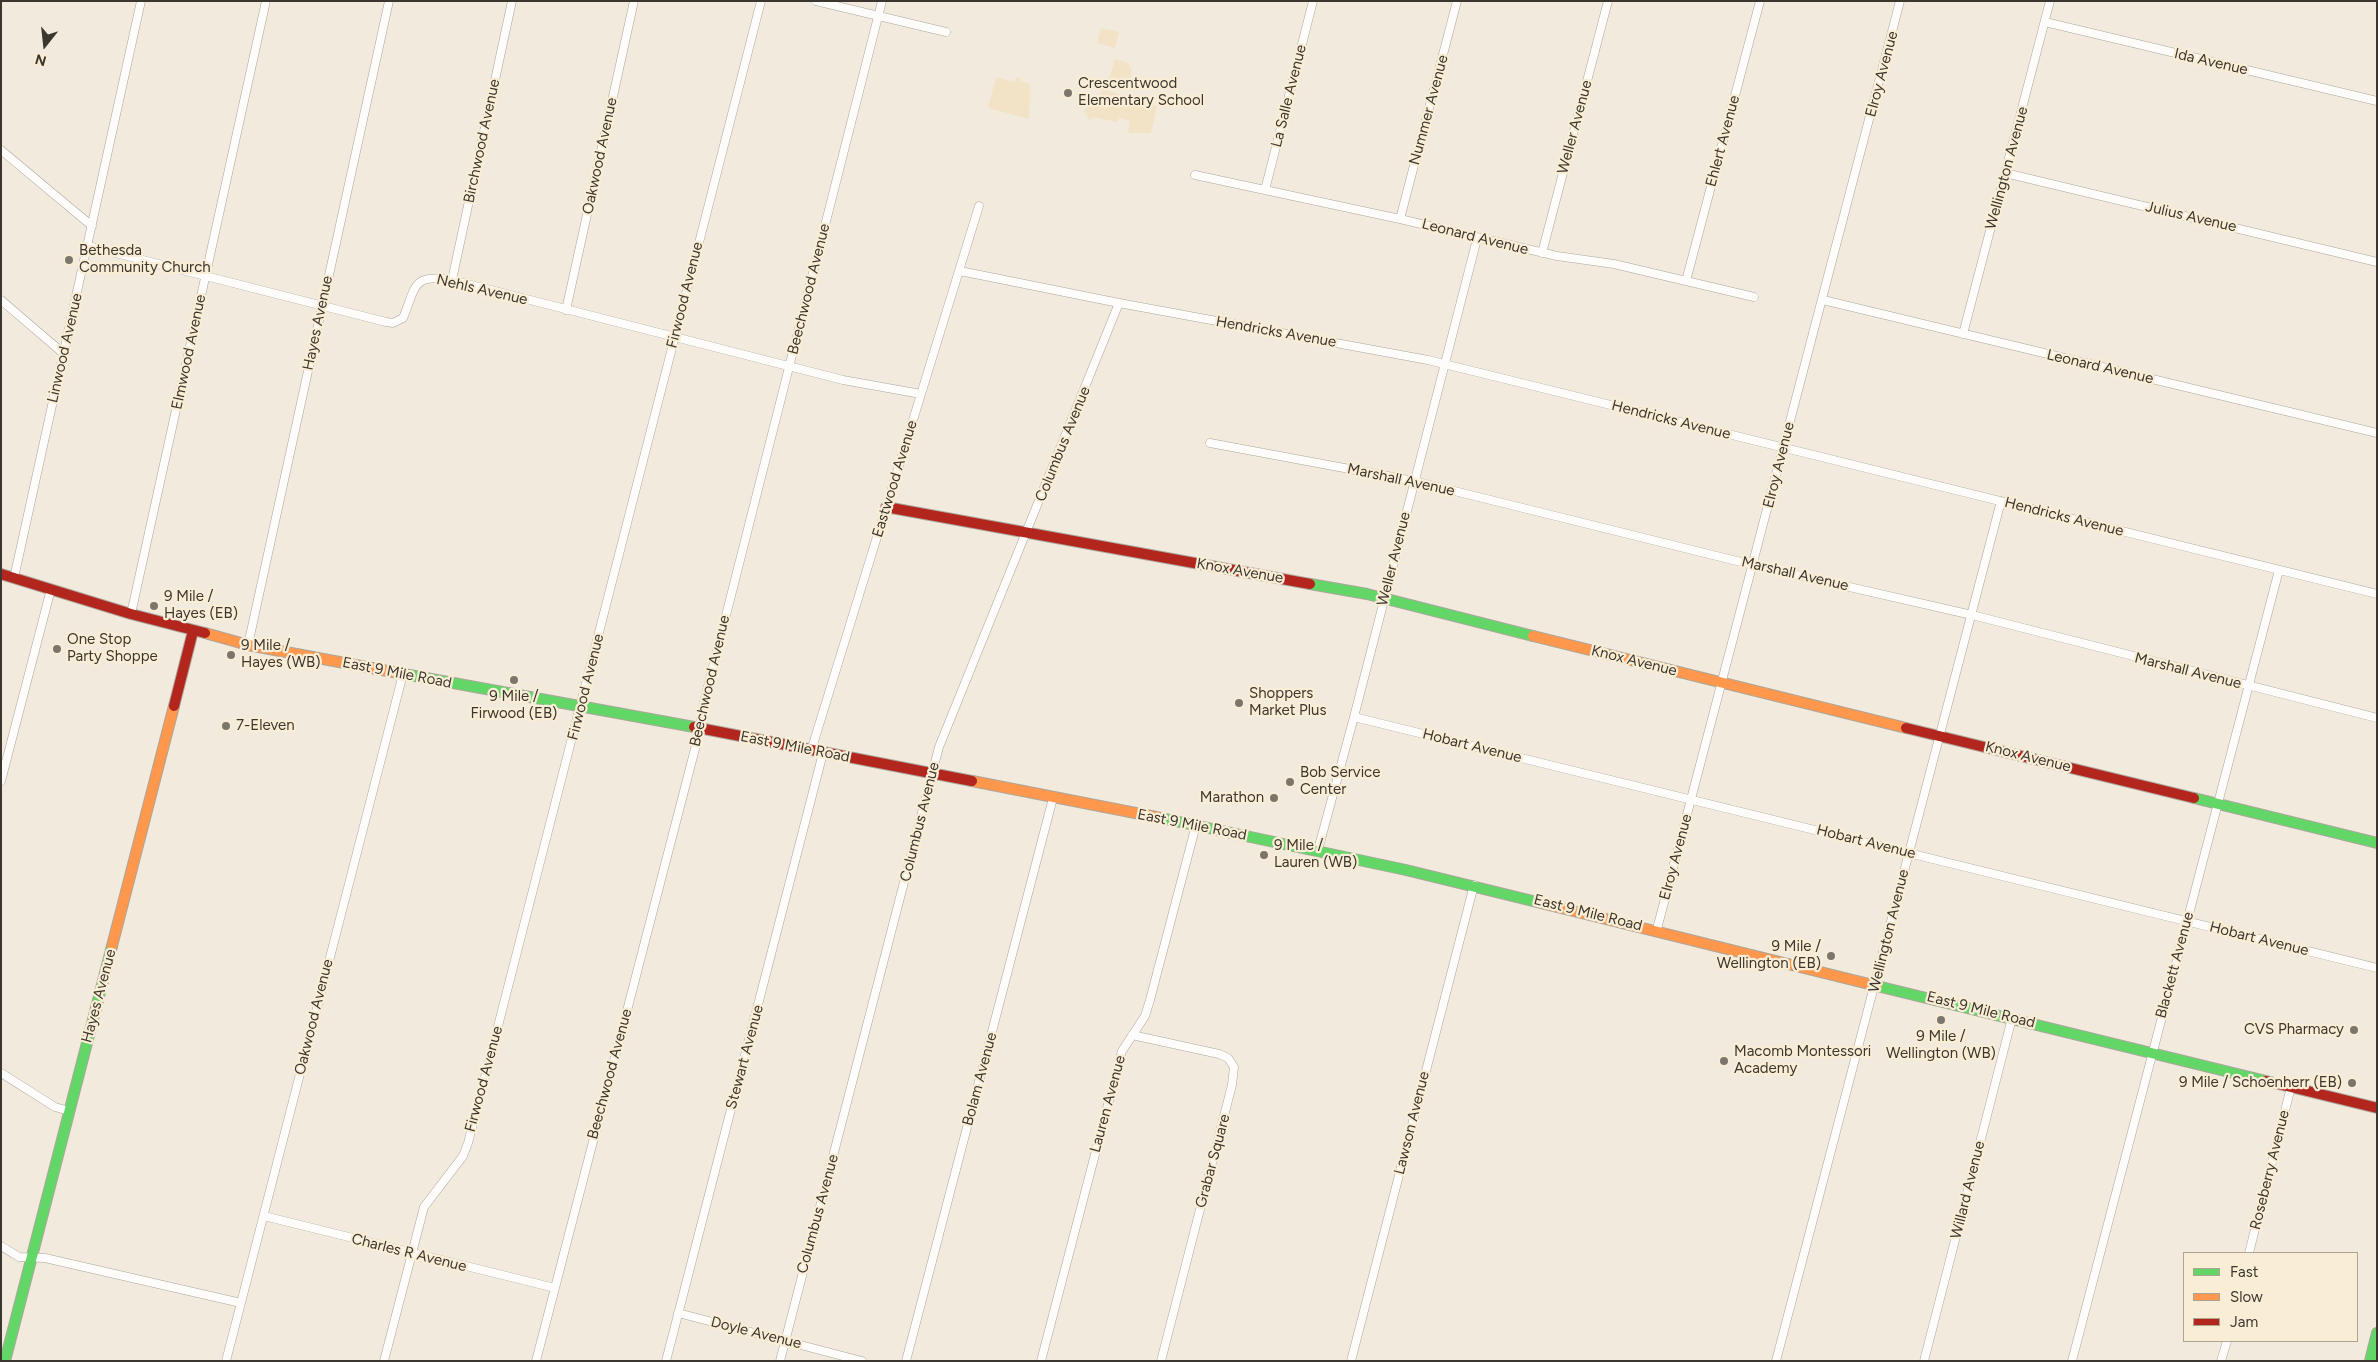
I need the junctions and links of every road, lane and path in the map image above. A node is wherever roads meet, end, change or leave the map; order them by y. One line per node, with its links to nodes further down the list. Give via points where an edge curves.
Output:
1 (141, 1): 25 (street, Linwood Avenue)
2 (266, 1): 31 (street, Elmwood Avenue)
3 (389, 1): 38 (street, Hayes Avenue)
4 (512, 1): 32 (street, Birchwood Avenue)
5 (634, 1): 39 (street, Oakwood Avenue)
6 (761, 1): 41 (street, Firwood Avenue)
7 (816, 1): 15 (street)
8 (882, 1): 15 (street, Beechwood Avenue)
9 (1313, 1): 22 (street, La Salle Avenue)
10 (1457, 1): 24 (street, Nummer Avenue)
11 (1608, 1): 28 (street, Weller Avenue)
12 (1760, 1): 33 (street, Ehlert Avenue)
13 (1900, 1): 36 (street, Elroy Avenue)
14 (2050, 1): 16 (street, Wellington Avenue)
15 (878, 17): 17 (street); 44 (street, Beechwood Avenue)
16 (2045, 22): 18 (street, Ida Avenue); 20 (street, Wellington Avenue)
17 (946, 32)
18 (2377, 101)
19 (1, 150): 25 (street)
20 (2005, 173): 29 (street, Julius Avenue); 40 (street, Wellington Avenue)
21 (1196, 175): 22 (street, Leonard Avenue)
22 (1265, 190): 24 (street, Leonard Avenue)
23 (979, 206): 30 (street, Eastwood Avenue)
24 (1400, 219): 26 (street, Leonard Avenue, via 1470,234)
25 (92, 226): 27 (street, Linwood Avenue)
26 (1477, 239): 28 (street, Leonard Avenue); 43 (street, Weller Avenue)
27 (88, 246): 31 (street, Nehls Avenue); 42 (street, Linwood Avenue)
28 (1542, 253): 33 (street, Leonard Avenue, via 1614,264)
29 (2377, 262)
30 (960, 271): 37 (street, Hendricks Avenue); 45 (street, Eastwood Avenue)
31 (206, 276): 38 (street, Nehls Avenue); 60 (street, Elmwood Avenue)
32 (452, 280): 38 (street, Nehls Avenue, via 433,277 419,281 413,288 403,318 393,323); 39 (street, Nehls Avenue)
33 (1686, 282): 34 (street, Leonard Avenue)
34 (1754, 297)
35 (1, 300): 42 (street)
36 (1823, 300): 40 (street, Leonard Avenue); 48 (street, Elroy Avenue)
37 (1119, 304): 43 (street, Hendricks Avenue); 52 (street, Columbus Avenue)
38 (322, 307): 63 (street, Hayes Avenue)
39 (566, 310): 41 (street, Nehls Avenue)
40 (1962, 334): 46 (street, Leonard Avenue)
41 (675, 337): 44 (street, Nehls Avenue); 67 (street, Firwood Avenue)
42 (64, 354): 56 (street, Linwood Avenue)
43 (1444, 365): 48 (street, Hendricks Avenue); 49 (street, Weller Avenue)
44 (789, 366): 45 (street, Nehls Avenue); 70 (street, Beechwood Avenue)
45 (921, 394): 51 (street, Eastwood Avenue)
46 (2377, 433)
47 (1210, 443): 49 (street, Marshall Avenue)
48 (1783, 447): 50 (street, Hendricks Avenue); 53 (street, Elroy Avenue)
49 (1414, 481): 53 (street, Marshall Avenue); 59 (street, Weller Avenue)
50 (2001, 501): 54 (street, Hendricks Avenue); 61 (street, Wellington Avenue)
51 (886, 507): 52 (main road, Knox Avenue); 72 (street, Eastwood Avenue)
52 (1027, 534): 59 (main road, Knox Avenue); 74 (street, Columbus Avenue)
53 (1753, 565): 61 (street, Marshall Avenue); 65 (street, Elroy Avenue)
54 (2279, 570): 58 (street, Hendricks Avenue); 66 (street, Blackett Avenue)
55 (1, 574): 56 (main road, East 9 Mile Road)
56 (14, 578): 57 (main road, East 9 Mile Road)
57 (51, 589): 60 (main road, East 9 Mile Road); 75 (street)
58 (2377, 594)
59 (1384, 599): 65 (main road, Knox Avenue); 68 (street, Weller Avenue)
60 (131, 614): 62 (main road, East 9 Mile Road)
61 (1972, 615): 66 (street, Marshall Avenue); 71 (street, Wellington Avenue)
62 (193, 631): 63 (main road, East 9 Mile Road); 94 (main road, Hayes Avenue)
63 (248, 645): 64 (main road, East 9 Mile Road)
64 (403, 674): 67 (main road, East 9 Mile Road); 95 (street, Oakwood Avenue)
65 (1722, 683): 71 (main road, Knox Avenue); 77 (street, Elroy Avenue)
66 (2249, 686): 69 (street, Marshall Avenue); 78 (street, Blackett Avenue)
67 (580, 706): 70 (main road, East 9 Mile Road); 98 (street, Firwood Avenue, via 468,1143 463,1156 427,1200)
68 (1354, 717): 77 (street, Hobart Avenue); 81 (street, Weller Avenue)
69 (2377, 718)
70 (698, 728): 72 (main road, East 9 Mile Road); 100 (street, Beechwood Avenue)
71 (1940, 736): 78 (main road, Knox Avenue); 82 (street, Wellington Avenue)
72 (811, 751): 73 (main road, East 9 Mile Road)
73 (824, 753): 74 (main road, East 9 Mile Road); 102 (street, Stewart Avenue)
74 (932, 774): 76 (main road, East 9 Mile Road); 104 (street, Columbus Avenue)
75 (1, 781)
76 (1053, 798): 79 (main road, East 9 Mile Road); 113 (street, Bolam Avenue)
77 (1691, 800): 82 (street, Hobart Avenue); 85 (street, Elroy Avenue)
78 (2218, 804): 80 (main road, Knox Avenue); 84 (street, Blackett Avenue)
79 (1196, 825): 81 (main road, East 9 Mile Road); 89 (street, Lauren Avenue, via 1150,1000 1145,1016)
80 (2377, 843)
81 (1318, 850): 83 (main road, East 9 Mile Road)
82 (1909, 852): 84 (street, Hobart Avenue); 87 (street, Wellington Avenue)
83 (1474, 885): 85 (main road, East 9 Mile Road); 116 (street, Lawson Avenue)
84 (2187, 921): 86 (street, Hobart Avenue); 90 (street, Blackett Avenue)
85 (1657, 930): 87 (main road, East 9 Mile Road)
86 (2377, 968)
87 (1876, 984): 88 (main road, East 9 Mile Road); 117 (street, Wellington Avenue)
88 (2012, 1018): 90 (main road, East 9 Mile Road); 118 (street, Willard Avenue)
89 (1132, 1035): 114 (street, Lauren Avenue, via 1122,1051); 115 (street, Grabar Square, via 1219,1054 1228,1058 1234,1067)
90 (2152, 1052): 92 (main road, East 9 Mile Road); 119 (street, Blackett Avenue)
91 (1, 1074): 94 (street, via 54,1107)
92 (2292, 1087): 93 (main road, East 9 Mile Road); 97 (street, Roseberry Avenue)
93 (2377, 1108)
94 (69, 1111): 99 (main road, Hayes Avenue)
95 (264, 1216): 98 (street, Charles R Avenue); 101 (street, Oakwood Avenue)
96 (1, 1246): 99 (street, via 19,1257)
97 (2249, 1252)
98 (412, 1254): 100 (street, Charles R Avenue); 108 (street, Firwood Avenue)
99 (31, 1258): 101 (street, via 45,1258); 106 (main road, Hayes Avenue)
100 (555, 1288): 109 (street, Beechwood Avenue)
101 (241, 1303): 107 (street, Oakwood Avenue)
102 (678, 1313): 104 (street, Doyle Avenue); 110 (street, Stewart Avenue)
103 (2377, 1333): 121 (main road)
104 (785, 1341): 111 (street, Columbus Avenue); 112 (street, Doyle Avenue)
105 (2226, 1342): 120 (street)
106 (5, 1361)
107 (226, 1361)
108 (384, 1361)
109 (536, 1361)
110 (666, 1361)
111 (780, 1361)
112 (862, 1361)
113 (906, 1361)
114 (1040, 1361)
115 (1161, 1361)
116 (1351, 1361)
117 (1776, 1361)
118 (1924, 1361)
119 (2072, 1361)
120 (2221, 1361)
121 (2370, 1361)

